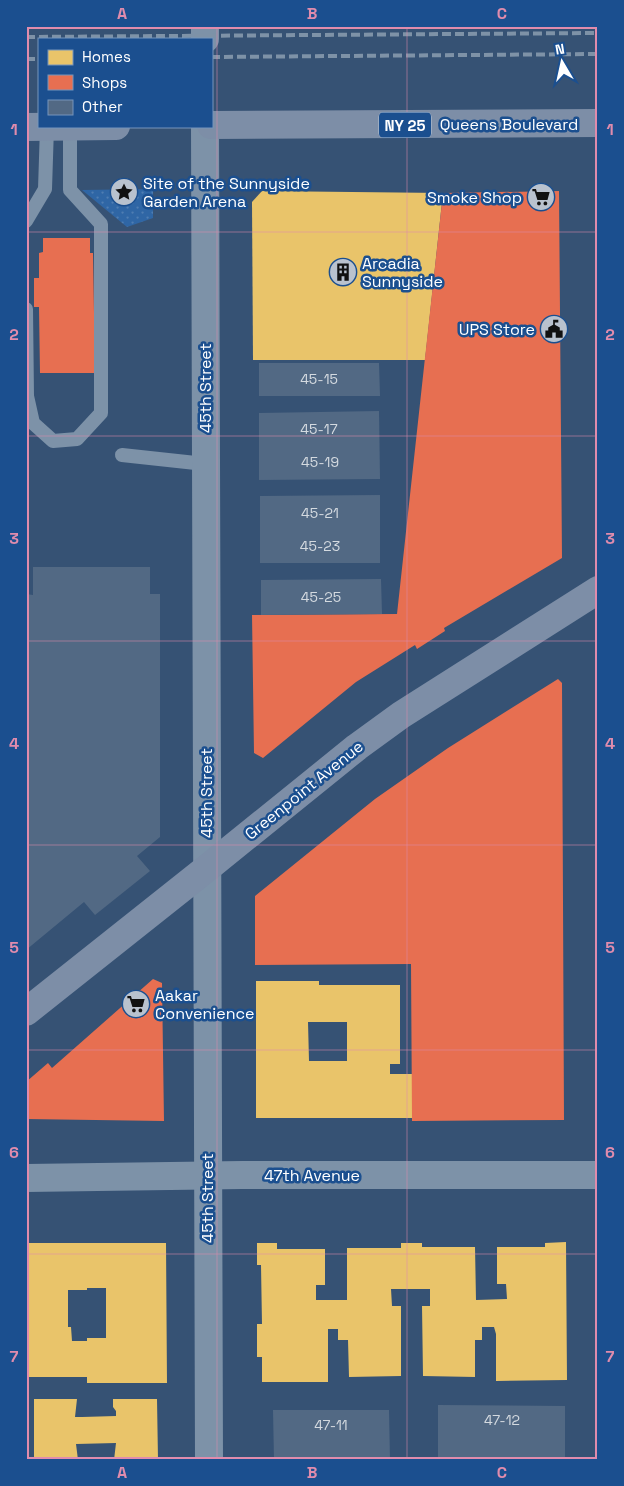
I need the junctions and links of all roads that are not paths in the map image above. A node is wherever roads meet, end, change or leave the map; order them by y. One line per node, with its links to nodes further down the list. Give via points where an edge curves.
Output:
1 (598, 123): 2 (main road, Queens Boulevard / NY 25)
2 (212, 126)
3 (48, 128): 6 (lane, via 45,190)
4 (48, 128): 7 (lane, via 70,190 102,224 101,413 77,439 53,441 33,423 27,396)
5 (205, 128): 9 (street, 45th Street)
6 (26, 221)
7 (26, 309)
8 (122, 455): 9 (lane)
9 (205, 464): 11 (street, 45th Street)
10 (598, 590): 11 (main road, Greenpoint Avenue, via 357,747)
11 (206, 869): 12 (main road, Greenpoint Avenue); 14 (street, 45th Street)
12 (26, 1012)
13 (598, 1175): 14 (street, 47th Avenue)
14 (207, 1177): 15 (street, 47th Avenue); 16 (street, 45th Street)
15 (26, 1178)
16 (209, 1460)

